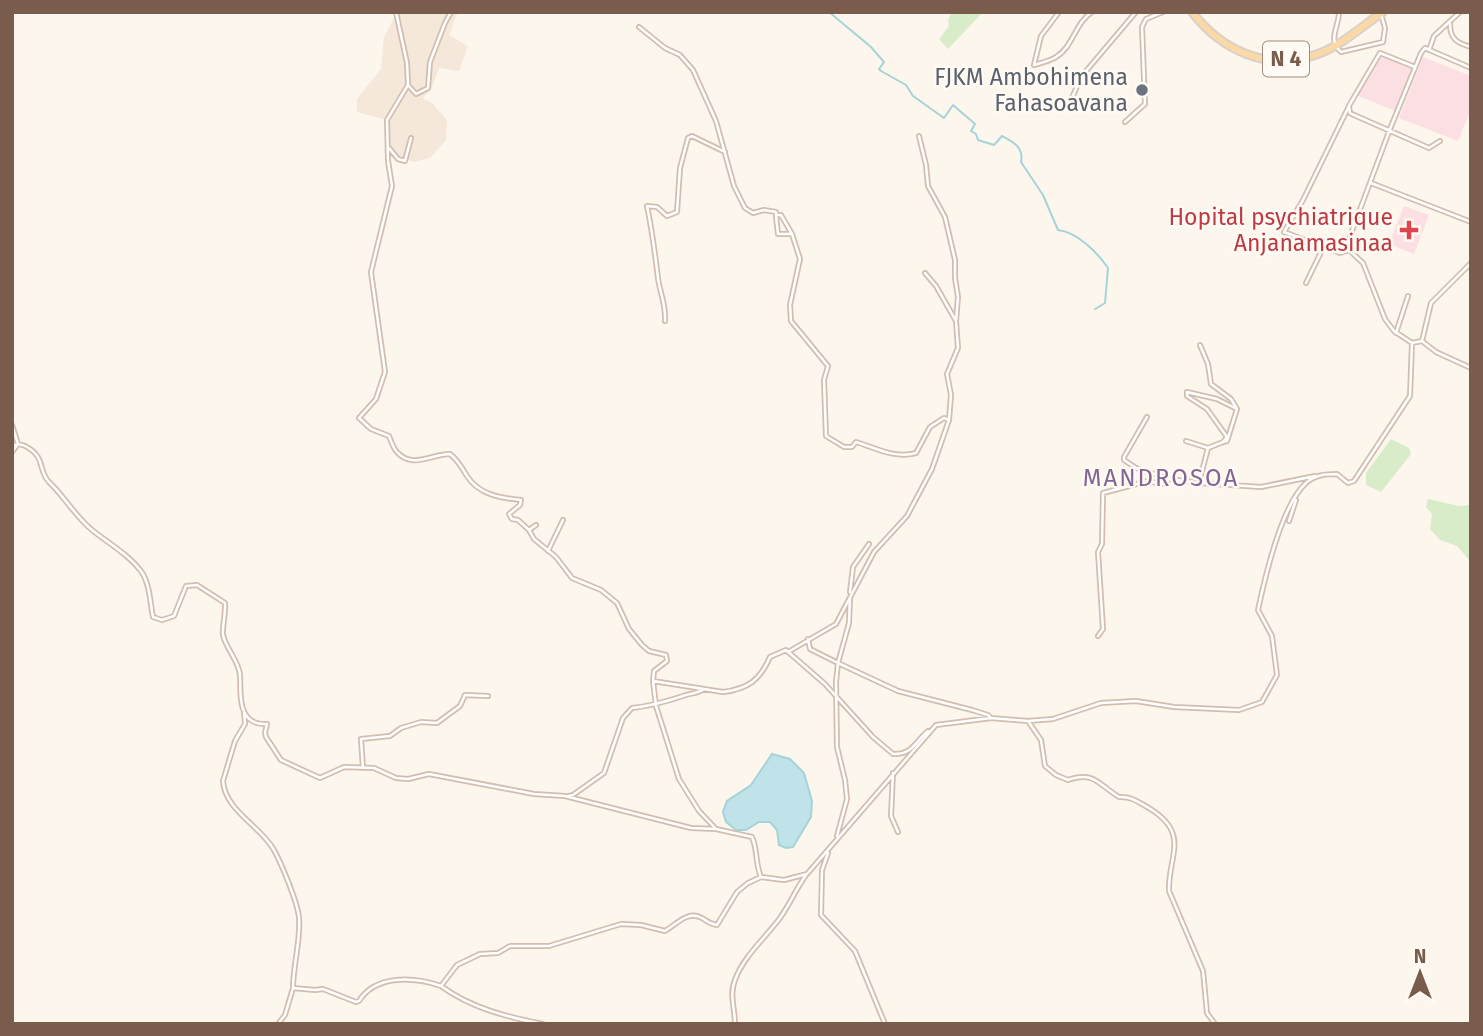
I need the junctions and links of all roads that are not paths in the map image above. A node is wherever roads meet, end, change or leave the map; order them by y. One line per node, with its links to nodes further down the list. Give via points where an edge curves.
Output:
1 (396, 12): 18 (street)
2 (452, 12): 18 (street, via 430,62 428,88 416,94)
3 (1059, 12): 4 (street, via 1041,36 1034,65 1057,56)
4 (1092, 12)
5 (1136, 12): 20 (street, via 1082,77)
6 (1163, 12): 21 (street, via 1146,19 1142,27 1145,104)
7 (1192, 12): 13 (main road, N 4, via 1225,45 1259,58 1315,55)
8 (1339, 12): 13 (street)
9 (1460, 12): 11 (street)
10 (1382, 13): 13 (main road, N 4); 13 (street, via 1383,42 1341,52)
11 (1450, 24): 14 (street, via 1456,41); 15 (street, via 1434,36)
12 (639, 27): 27 (street, via 691,66)
13 (1335, 45)
14 (1471, 47)
15 (1429, 50): 16 (street, via 1425,48); 17 (street)
16 (1415, 67): 19 (street, via 1380,53); 22 (street)
17 (1471, 68)
18 (408, 85): 26 (street, via 387,120)
19 (1350, 104): 22 (street, via 1350,113); 32 (street, via 1284,232)
20 (1069, 105)
21 (1125, 122)
22 (1390, 129): 25 (street, via 1429,148); 28 (street)
23 (919, 136): 39 (street, via 928,186 945,217 955,260)
24 (411, 138): 26 (street, via 405,161)
25 (1440, 141)
26 (389, 148): 62 (street, via 392,187 372,272 385,372 376,399 359,418 389,436 395,450 410,460 450,454 486,494 521,500 509,514)
27 (726, 152): 29 (street, via 745,208); 38 (street, via 688,138 680,168 677,212 667,216 657,207 647,206)
28 (1371, 183): 30 (street); 33 (street, via 1347,244)
29 (776, 215): 31 (street, via 781,215); 31 (street, via 778,234)
30 (1471, 222)
31 (792, 234): 47 (street, via 800,259 791,321 828,366 824,380 826,436 844,447 856,442 905,456 916,453 930,427)
32 (1323, 248): 33 (street, via 1340,253); 36 (street)
33 (1349, 250): 40 (street, via 1363,263 1385,319)
34 (1471, 263): 41 (street, via 1431,303)
35 (925, 274): 39 (street)
36 (1306, 283)
37 (1408, 296): 40 (street)
38 (666, 321)
39 (956, 321): 47 (street, via 958,348 947,374)
40 (1396, 333): 42 (street)
41 (1422, 341): 42 (street); 44 (street)
42 (1412, 343): 55 (street, via 1410,396 1354,481 1349,483 1337,474)
43 (1200, 345): 45 (street, via 1209,364 1211,384)
44 (1471, 368)
45 (1237, 409): 50 (street, via 1230,436); 50 (street, via 1187,392 1216,421 1227,437)
46 (1147, 417): 56 (street, via 1124,460)
47 (949, 419): 65 (street, via 932,469 907,516 874,552)
48 (12, 425): 51 (street)
49 (1186, 441): 53 (street)
50 (1223, 442): 53 (street)
51 (18, 444): 52 (street); 54 (street); 75 (street, via 37,454 45,478 92,530 141,571 153,617 174,617 186,586 197,585 225,603 223,633 240,672)
52 (12, 446)
53 (1208, 448): 57 (street)
54 (12, 452)
55 (1319, 475): 57 (street, via 1261,487); 58 (street)
56 (1170, 479): 57 (street); 66 (street, via 1103,493 1098,552 1103,629)
57 (1199, 483)
58 (1297, 496): 60 (street); 77 (street, via 1277,541 1258,610 1272,636 1277,675 1262,702 1239,710 1136,701 1101,703 1053,719)
59 (563, 520): 64 (street)
60 (1289, 521)
61 (536, 525): 62 (street)
62 (529, 530): 64 (street)
63 (869, 544): 65 (street, via 853,567)
64 (548, 551): 70 (street, via 572,578 601,590 617,603 642,645 666,655 667,661 654,671)
65 (850, 596): 67 (street, via 836,624); 69 (street, via 850,616)
66 (1098, 636)
67 (808, 639): 68 (street); 69 (street, via 810,649)
68 (788, 652): 71 (street, via 770,657 762,676 734,691); 73 (street)
69 (838, 663): 73 (street); 76 (street, via 898,691)
70 (653, 681): 71 (street); 74 (street)
71 (705, 689): 74 (street)
72 (488, 696): 79 (street, via 465,695 460,706 437,723 421,722 390,736 361,739)
73 (836, 699): 78 (street, via 893,754 911,750); 84 (street, via 837,747 847,799)
74 (656, 706): 81 (street, via 632,708 623,718 604,772); 82 (street, via 679,779)
75 (244, 709): 79 (street, via 250,719 267,724 266,737 281,761 302,772 320,778 341,768); 89 (street, via 245,724 235,741 224,787 237,810 273,848 286,877 299,917)
76 (991, 718): 77 (street); 78 (street, via 944,723)
77 (1028, 721): 94 (street, via 1041,740 1045,766 1056,775 1068,780 1091,777 1119,797 1129,796 1152,810 1171,829 1176,850 1169,891 1203,971 1207,1013)
78 (931, 729): 80 (street)
79 (363, 768): 81 (street, via 396,778 429,774)
80 (893, 773): 83 (street, via 891,816); 84 (street)
81 (565, 796): 82 (street, via 691,828)
82 (716, 829): 87 (street, via 752,837)
83 (898, 832)
84 (836, 839): 85 (street)
85 (829, 850): 86 (street); 93 (street, via 822,870 821,915 855,951)
86 (807, 874): 87 (street, via 784,880); 92 (street, via 734,980)
87 (761, 877): 88 (street, via 737,892 717,925 695,916 665,931 621,924 549,946 510,946 457,965)
88 (441, 986): 89 (street, via 411,979 385,982 367,989 356,1002 323,989); 91 (street, via 478,1007)
89 (293, 988): 90 (street)
90 (278, 1024)
91 (543, 1024)
92 (735, 1024)
93 (885, 1024)
94 (1215, 1024)

